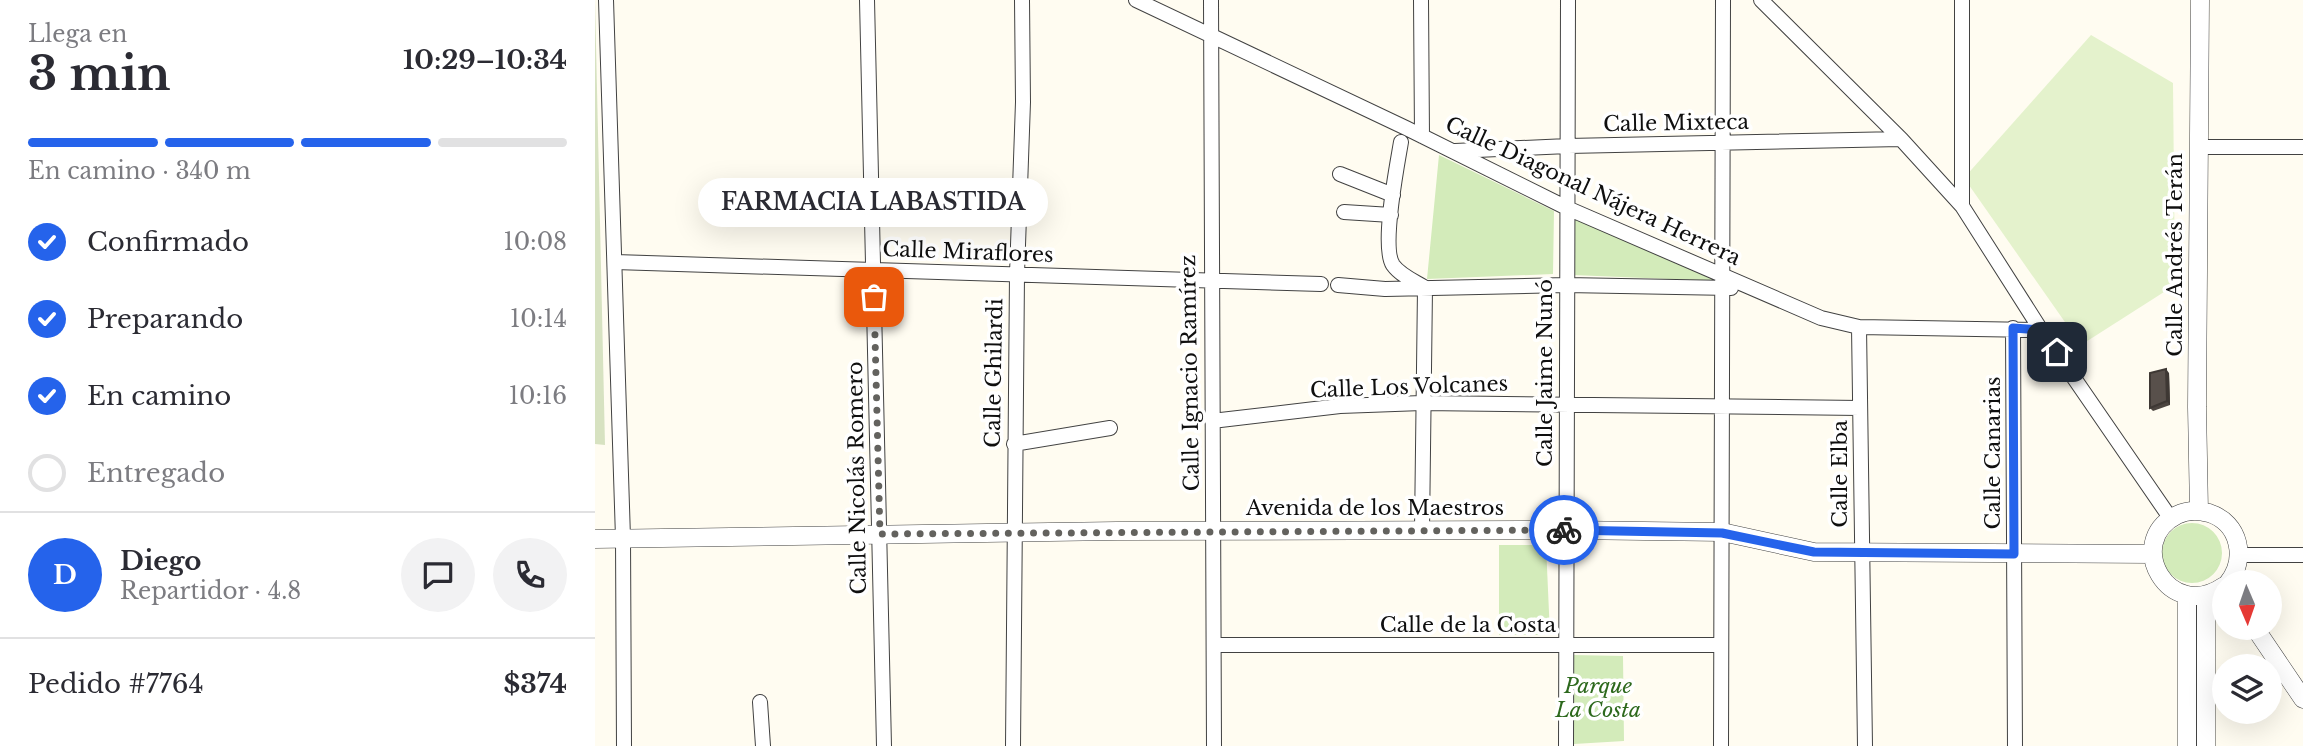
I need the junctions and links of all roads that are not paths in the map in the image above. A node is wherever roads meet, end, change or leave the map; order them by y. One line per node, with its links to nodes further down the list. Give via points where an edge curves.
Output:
1 (607, 0): 27 (street)
2 (867, 0): 28 (street, Calle Nicolás Romero)
3 (1022, 0): 29 (street, Calle Ghilardi)
4 (1136, 0): 12 (street, Calle Diagonal Nájera Herrera)
5 (1211, 0): 12 (street, Calle Ignacio Ramírez)
6 (1421, 0): 13 (street)
7 (1568, 0): 17 (street, Calle Jaime Nunó)
8 (1723, 0): 16 (street)
9 (1761, 0): 14 (street)
10 (1962, 0): 23 (street)
11 (2200, 0): 18 (street, Calle Andrés Terán)
12 (1211, 37): 13 (street, Calle Diagonal Nájera Herrera); 30 (street, Calle Ignacio Ramírez)
13 (1422, 136): 20 (street, Calle Diagonal Nájera Herrera)
14 (1901, 139): 16 (street, Calle Mixteca); 23 (street)
15 (1401, 142): 22 (street)
16 (1724, 143): 17 (street, Calle Mixteca); 31 (street)
17 (1568, 146): 20 (street, Calle Mixteca); 24 (street, Calle Jaime Nunó)
18 (2198, 147): 19 (street); 46 (street, Calle Andrés Terán)
19 (2303, 147)
20 (1451, 152): 24 (street, Calle Diagonal Nájera Herrera)
21 (1340, 174): 22 (street)
22 (1393, 195): 26 (street)
23 (1962, 205): 38 (street)
24 (1567, 208): 31 (street, Calle Diagonal Nájera Herrera); 34 (street, Calle Jaime Nunó)
25 (1344, 212): 26 (street)
26 (1391, 215): 35 (street, via 1391,263)
27 (615, 262): 28 (street, Calle Miraflores); 54 (street)
28 (873, 270): 29 (street, Calle Miraflores); 53 (street, Calle Nicolás Romero)
29 (1017, 274): 30 (street, Calle Miraflores); 45 (street, Calle Ghilardi)
30 (1210, 280): 32 (street, Calle Miraflores); 43 (street, Calle Ignacio Ramírez)
31 (1722, 281): 34 (street); 36 (street, Calle Diagonal Nájera Herrera); 41 (street)
32 (1321, 284)
33 (1338, 285): 35 (street)
34 (1566, 285): 35 (street); 40 (street, Calle Jaime Nunó)
35 (1425, 288): 39 (street)
36 (1860, 327): 37 (street, Calle Diagonal Nájera Herrera); 42 (street, Calle Elba)
37 (2013, 328): 38 (street, Calle Diagonal Nájera Herrera); 57 (street, Calle Canarias)
38 (2041, 330): 47 (street)
39 (1422, 403): 40 (street, Calle Los Volcanes); 43 (street, Calle Los Volcanes, via 1340,406); 48 (street)
40 (1566, 405): 41 (street, Calle Los Volcanes); 49 (street, Calle Jaime Nunó)
41 (1721, 407): 42 (street, Calle Los Volcanes); 52 (street)
42 (1860, 408): 56 (street, Calle Elba)
43 (1212, 421): 50 (street, Calle Ignacio Ramírez)
44 (1110, 428): 45 (street)
45 (1014, 444): 51 (street, Calle Ghilardi)
46 (2199, 511): 47 (street); 59 (street, via 2221,518 2229,526)
47 (2171, 519): 58 (street, via 2158,534)
48 (1422, 530): 49 (street, Avenida de los Maestros); 50 (street, Avenida de los Maestros)
49 (1566, 530): 52 (street, Avenida de los Maestros); 68 (street, Calle Jaime Nunó)
50 (1213, 531): 51 (street, Avenida de los Maestros); 66 (street, Calle Ignacio Ramírez)
51 (1014, 533): 53 (street, Avenida de los Maestros); 74 (street, Calle Ghilardi)
52 (1722, 533): 56 (street, Avenida de los Maestros, via 1814,552); 67 (street)
53 (880, 534): 54 (street, Avenida de los Maestros); 73 (street, Calle Nicolás Romero)
54 (623, 538): 55 (street, Avenida de los Maestros); 71 (street)
55 (595, 539)
56 (1861, 553): 57 (street, Avenida de los Maestros); 78 (street, Calle Elba)
57 (2014, 554): 58 (street, Avenida de los Maestros); 79 (street, Calle Canarias)
58 (2153, 554): 64 (street, via 2162,581)
59 (2239, 555): 60 (street); 61 (street)
60 (2303, 555)
61 (2236, 570)
62 (2212, 592): 63 (street)
63 (2206, 595): 64 (street); 81 (street)
64 (2187, 596): 80 (street)
65 (2263, 640): 69 (street)
66 (1214, 645): 68 (street, Calle de la Costa); 75 (street, Calle Ignacio Ramírez)
67 (1721, 645): 68 (street, Calle de la Costa); 77 (street)
68 (1568, 647): 76 (street, Calle Jaime Nunó)
69 (2303, 699)
70 (760, 702): 72 (street)
71 (624, 746)
72 (763, 746)
73 (884, 746)
74 (1013, 746)
75 (1214, 746)
76 (1566, 746)
77 (1721, 746)
78 (1865, 746)
79 (2015, 746)
80 (2187, 746)
81 (2206, 746)

